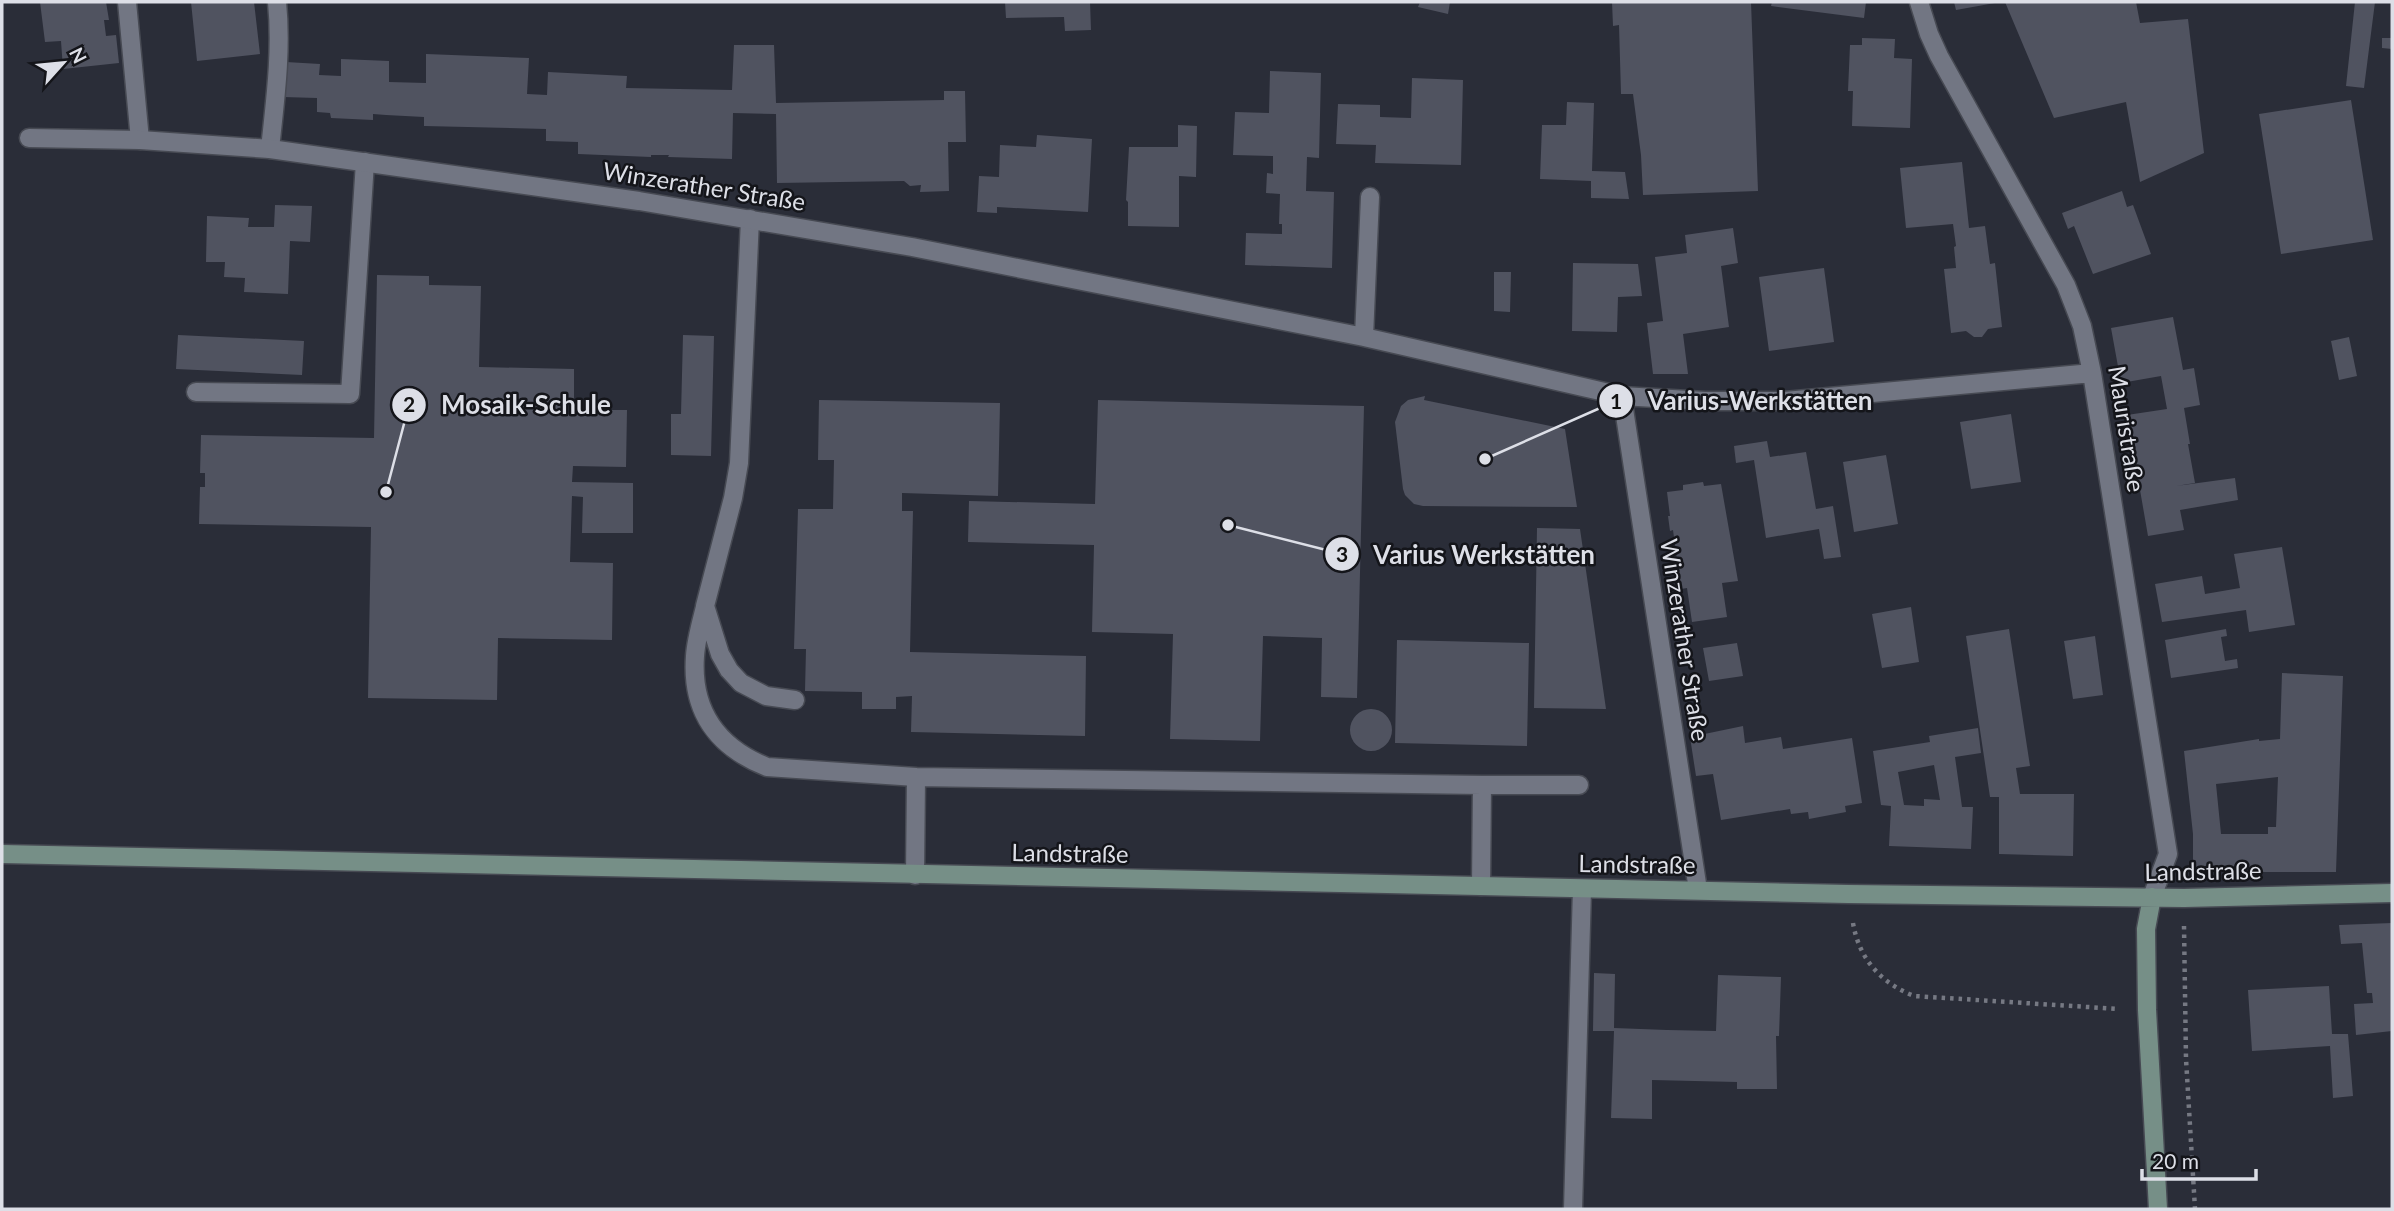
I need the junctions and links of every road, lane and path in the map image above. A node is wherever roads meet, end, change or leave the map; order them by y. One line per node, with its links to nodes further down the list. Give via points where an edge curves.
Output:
1 (127, 2): 5 (street)
2 (277, 2): 6 (street, via 277,80)
3 (1919, 2): 11 (street, Mauristraße, via 1939,56 2066,285 2082,326)
4 (29, 138): 5 (street, Winzerather Straße)
5 (140, 140): 6 (street, Winzerather Straße)
6 (270, 149): 7 (street, Winzerather Straße)
7 (365, 162): 9 (street, Winzerather Straße); 12 (street, via 351,394)
8 (1370, 197): 10 (street)
9 (750, 219): 10 (street, Winzerather Straße); 14 (street, via 739,463)
10 (1363, 337): 13 (street, Winzerather Straße)
11 (2092, 373): 13 (street, Winzerather Straße, via 1784,401); 26 (street, Mauristraße, via 2168,854)
12 (196, 392)
13 (1622, 396): 23 (street, Winzerather Straße)
14 (705, 606): 15 (street, via 720,654 741,683 766,696); 16 (street, via 695,655 696,680 701,705 725,743 744,758 767,767)
15 (795, 700)
16 (916, 777): 17 (street); 20 (street)
17 (1482, 785): 18 (street); 21 (street)
18 (1579, 785)
19 (2, 854): 20 (street, Landstraße)
20 (915, 875): 21 (street, Landstraße)
21 (1481, 886): 22 (street, Landstraße)
22 (1582, 889): 23 (street, Landstraße); 29 (street)
23 (1698, 890): 25 (street, Landstraße)
24 (2392, 892): 27 (street, Landstraße)
25 (1848, 894): 26 (street, Landstraße); 28 (path, via 1855,935 1866,959 1897,989 1914,996)
26 (2152, 898): 27 (street, Landstraße); 28 (street, via 2146,929)
27 (2184, 898): 31 (path, via 2186,1059)
28 (2147, 1010): 30 (street)
29 (1573, 1209)
30 (2158, 1209)
31 (2195, 1209)

